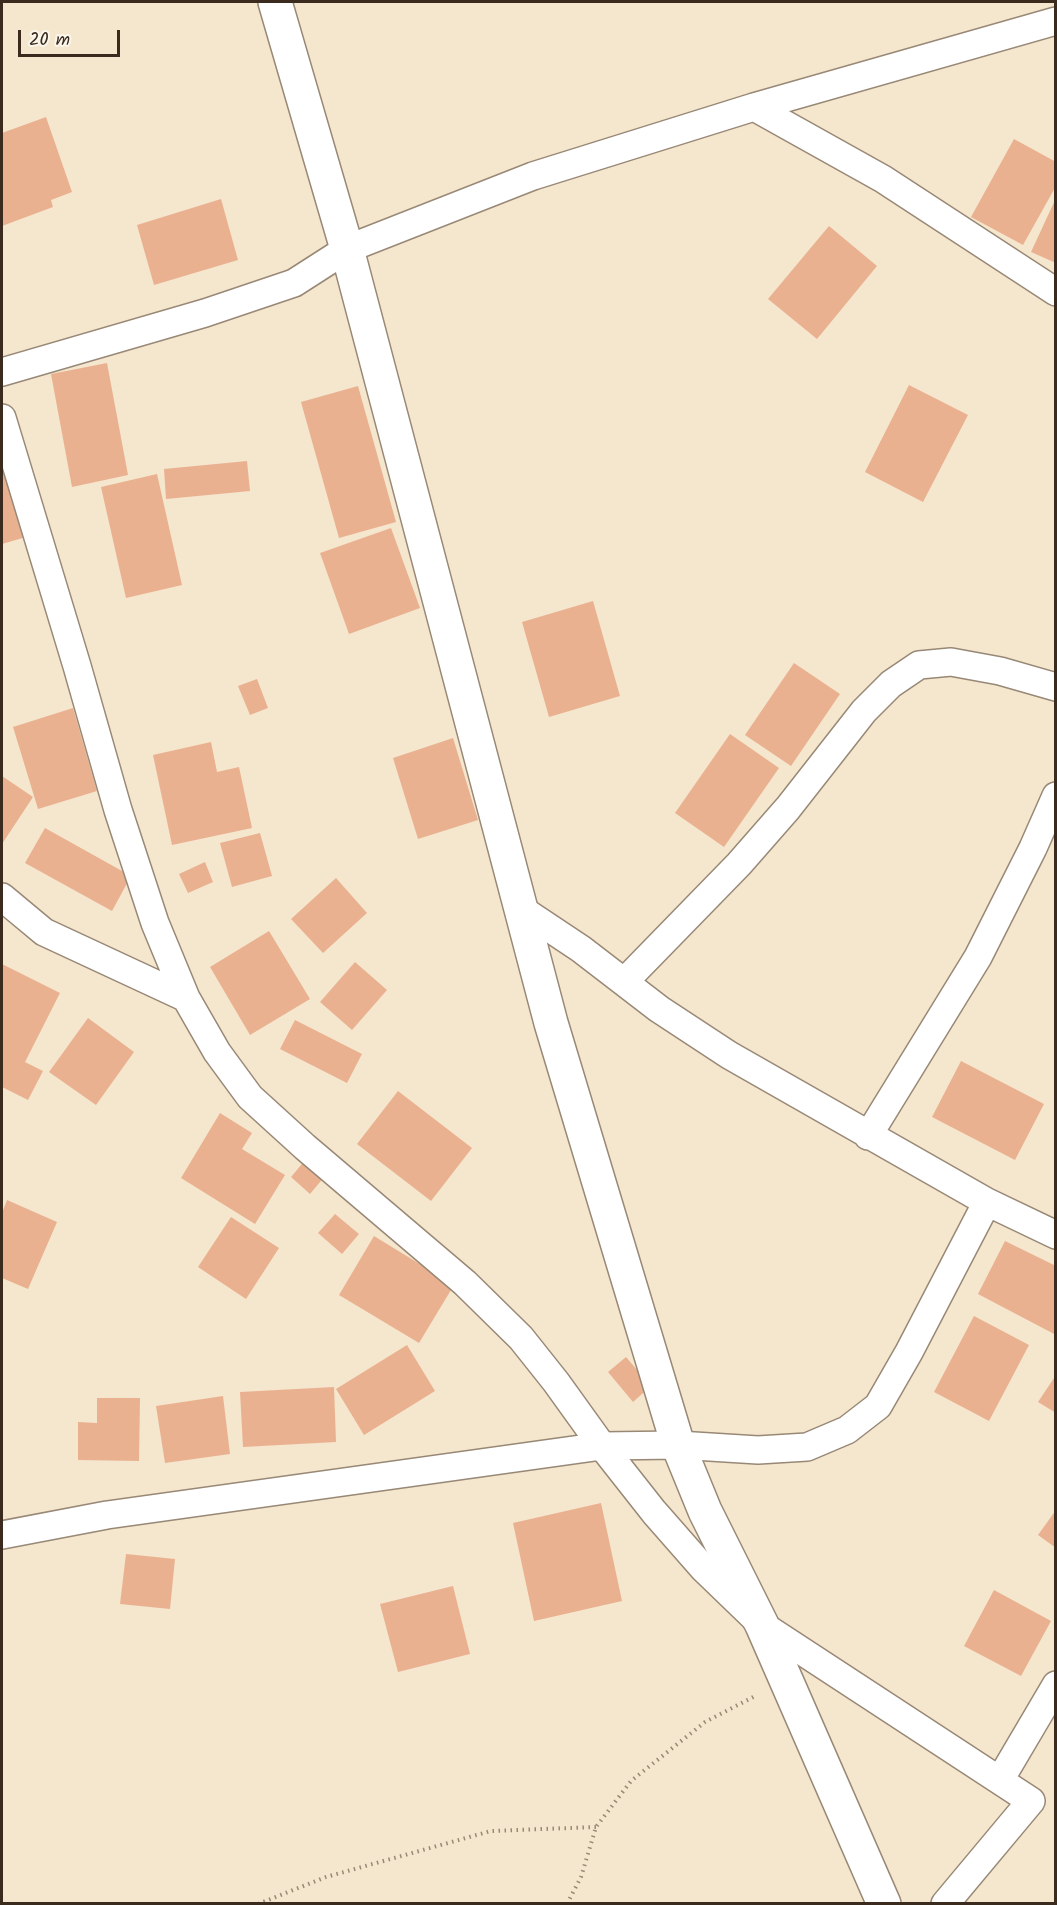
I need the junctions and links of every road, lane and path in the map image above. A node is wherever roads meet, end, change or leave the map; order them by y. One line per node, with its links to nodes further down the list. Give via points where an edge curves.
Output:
1 (275, 2): 4 (main road)
2 (1056, 21): 3 (street)
3 (754, 106): 4 (street, via 533,176); 5 (street, via 883,179)
4 (347, 249): 6 (street, via 294,283); 11 (main road)
5 (1056, 292)
6 (2, 372)
7 (2, 418): 13 (street, via 118,810 155,923)
8 (1056, 687): 12 (street, via 951,662 919,665 891,684 864,711 739,864)
9 (1056, 796): 14 (street, via 978,957)
10 (2, 897): 13 (street, via 44,932)
11 (521, 909): 12 (street); 17 (main road, via 551,1023)
12 (624, 982): 14 (street, via 729,1055)
13 (186, 998): 18 (street, via 217,1052 250,1097 465,1284 521,1338)
14 (868, 1136): 15 (street)
15 (987, 1202): 16 (street); 17 (street, via 878,1406 847,1430 807,1447 758,1450)
16 (1056, 1235)
17 (678, 1445): 18 (street); 20 (main road, via 705,1511)
18 (602, 1446): 19 (street, via 107,1515); 20 (street, via 704,1569)
19 (2, 1535)
20 (762, 1625): 21 (main road); 23 (street)
21 (786, 1681): 24 (path, via 705,1722 631,1781); 27 (main road)
22 (1056, 1685): 23 (street)
23 (999, 1780): 28 (street, via 1031,1801)
24 (596, 1827): 25 (path, via 490,1831 326,1877); 26 (path, via 581,1877)
25 (258, 1904)
26 (567, 1904)
27 (884, 1904)
28 (945, 1904)

